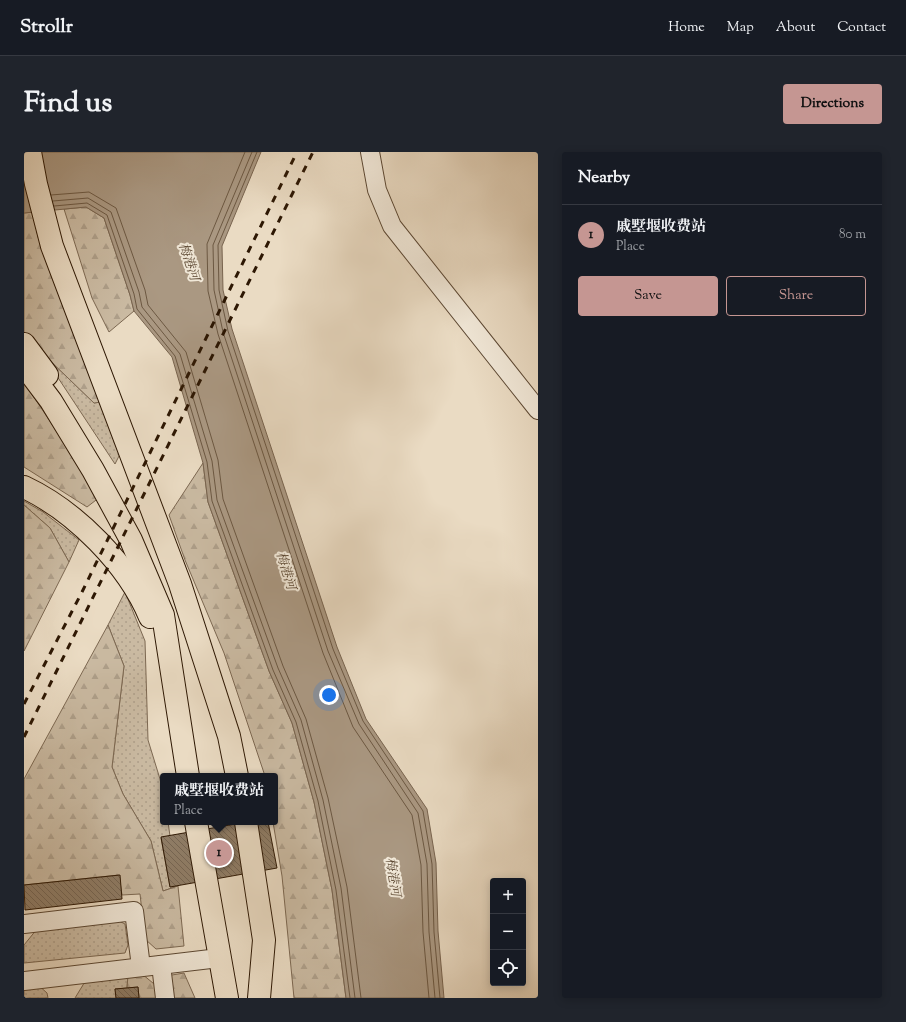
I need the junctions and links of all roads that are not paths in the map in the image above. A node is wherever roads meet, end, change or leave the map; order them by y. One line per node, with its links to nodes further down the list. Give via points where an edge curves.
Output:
1 (30, 152): 8 (highway, via 52,246 180,584)
2 (370, 152): 5 (street, via 377,190 392,226)
3 (24, 344): 8 (highway, via 66,400 142,535)
4 (24, 365): 7 (highway, via 51,401 131,540 163,615)
5 (538, 410)
6 (24, 486): 7 (highway, via 70,515 126,574 146,607)
7 (171, 671): 9 (highway)
8 (229, 736): 10 (highway)
9 (188, 773)
10 (236, 773)
11 (197, 825): 14 (highway)
12 (246, 825): 20 (highway, via 264,940)
13 (24, 924): 16 (street, via 134,911)
14 (219, 958): 15 (street); 19 (highway)
15 (161, 965): 16 (street); 18 (street)
16 (141, 967): 17 (street)
17 (24, 980)
18 (165, 998)
19 (227, 998)
20 (261, 998)

